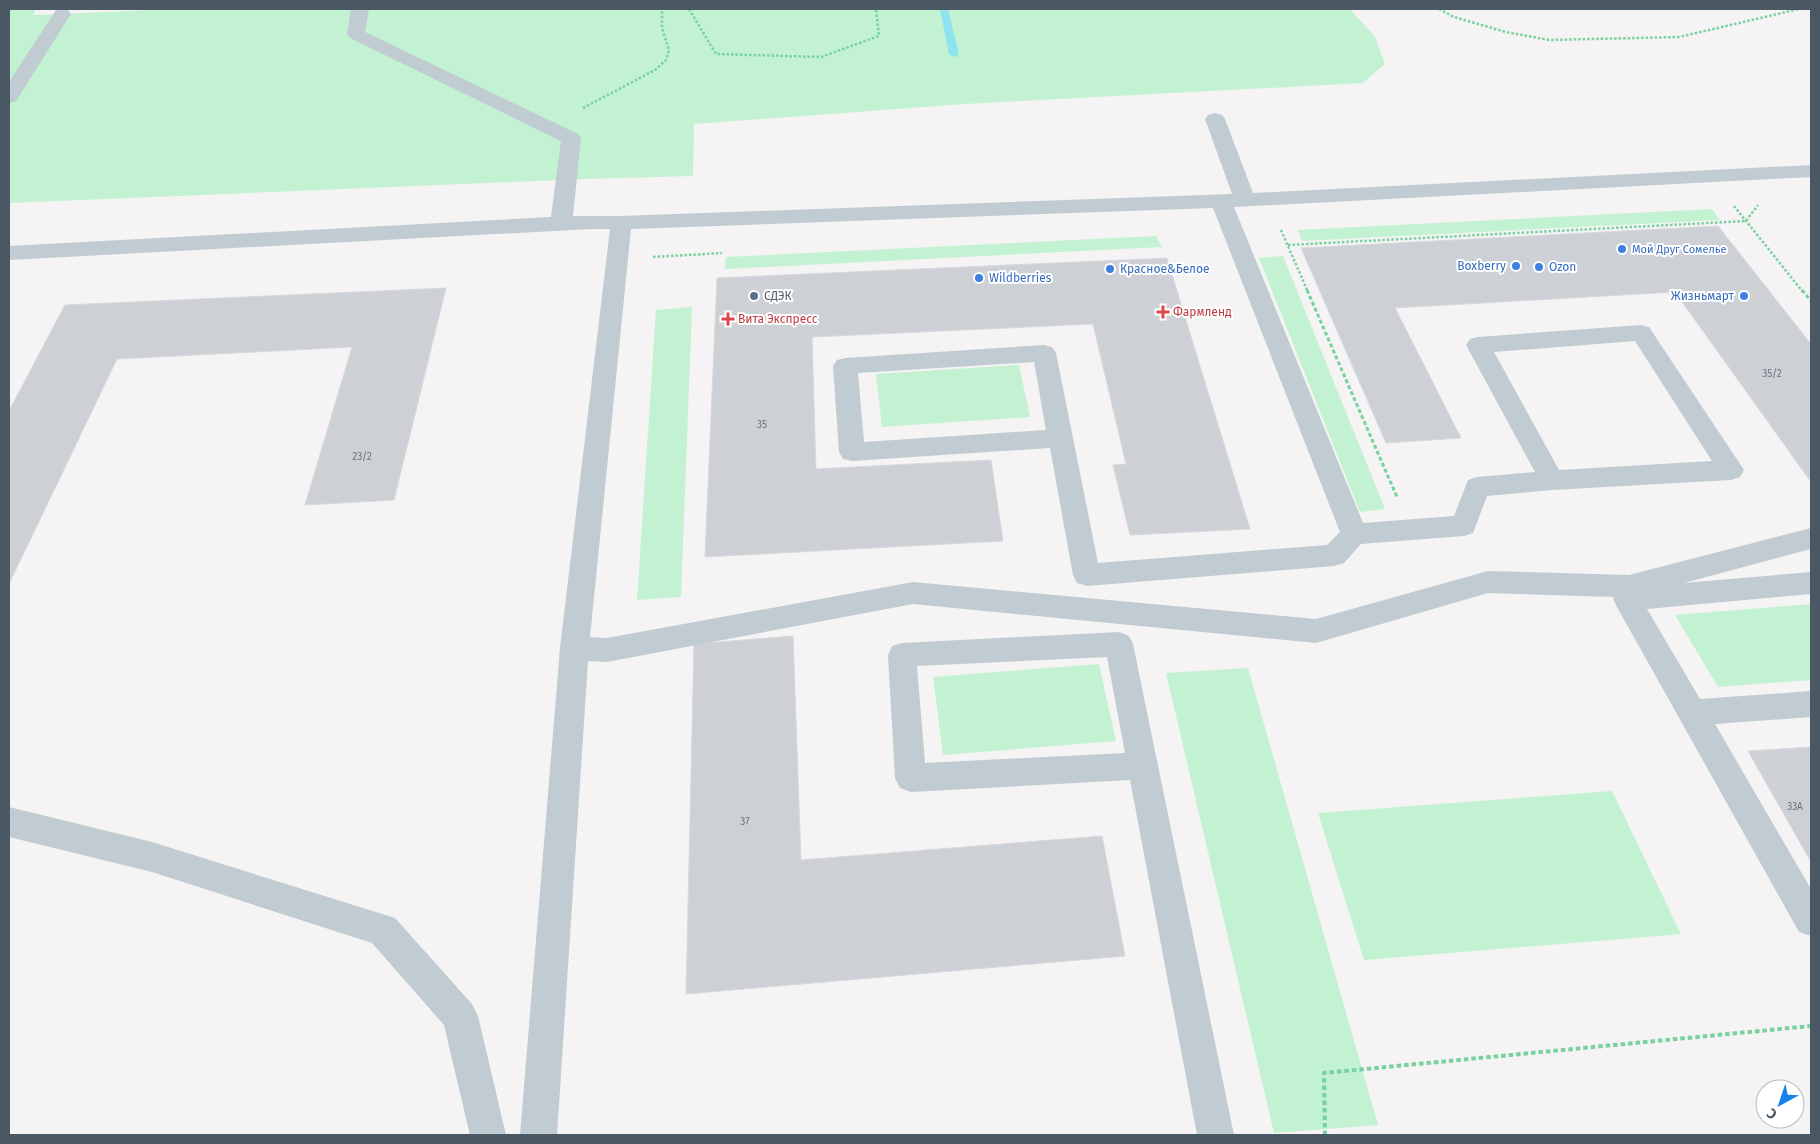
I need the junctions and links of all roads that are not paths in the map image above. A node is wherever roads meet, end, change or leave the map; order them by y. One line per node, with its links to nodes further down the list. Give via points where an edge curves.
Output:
1 (360, 9): 9 (street, via 356,34 571,138)
2 (62, 14): 3 (street)
3 (9, 97)
4 (1215, 118): 8 (street)
5 (1811, 171): 6 (street)
6 (1781, 173): 7 (street); 8 (street)
7 (1811, 184)
8 (1233, 201): 10 (street); 14 (street)
9 (561, 224): 10 (street); 11 (street)
10 (621, 224): 17 (street)
11 (9, 253)
12 (1060, 438): 12 (street, via 1044,353 845,366 852,452); 14 (street, via 1087,575 1334,555)
13 (1552, 480): 13 (street, via 1478,345 1641,333 1731,470); 14 (street, via 1478,487 1464,526)
14 (1354, 534)
15 (1811, 539): 17 (street, via 1630,586 1488,582 1316,631 913,593 607,650)
16 (1811, 583): 19 (street, via 1627,599)
17 (574, 648): 24 (street)
18 (1811, 704): 19 (street)
19 (1693, 713): 22 (street)
20 (1142, 766): 20 (street, via 911,778 902,656 1119,644); 25 (street)
21 (9, 822): 23 (street, via 152,856 383,930 460,1016)
22 (1811, 920)
23 (488, 1135)
24 (538, 1135)
25 (1216, 1135)

